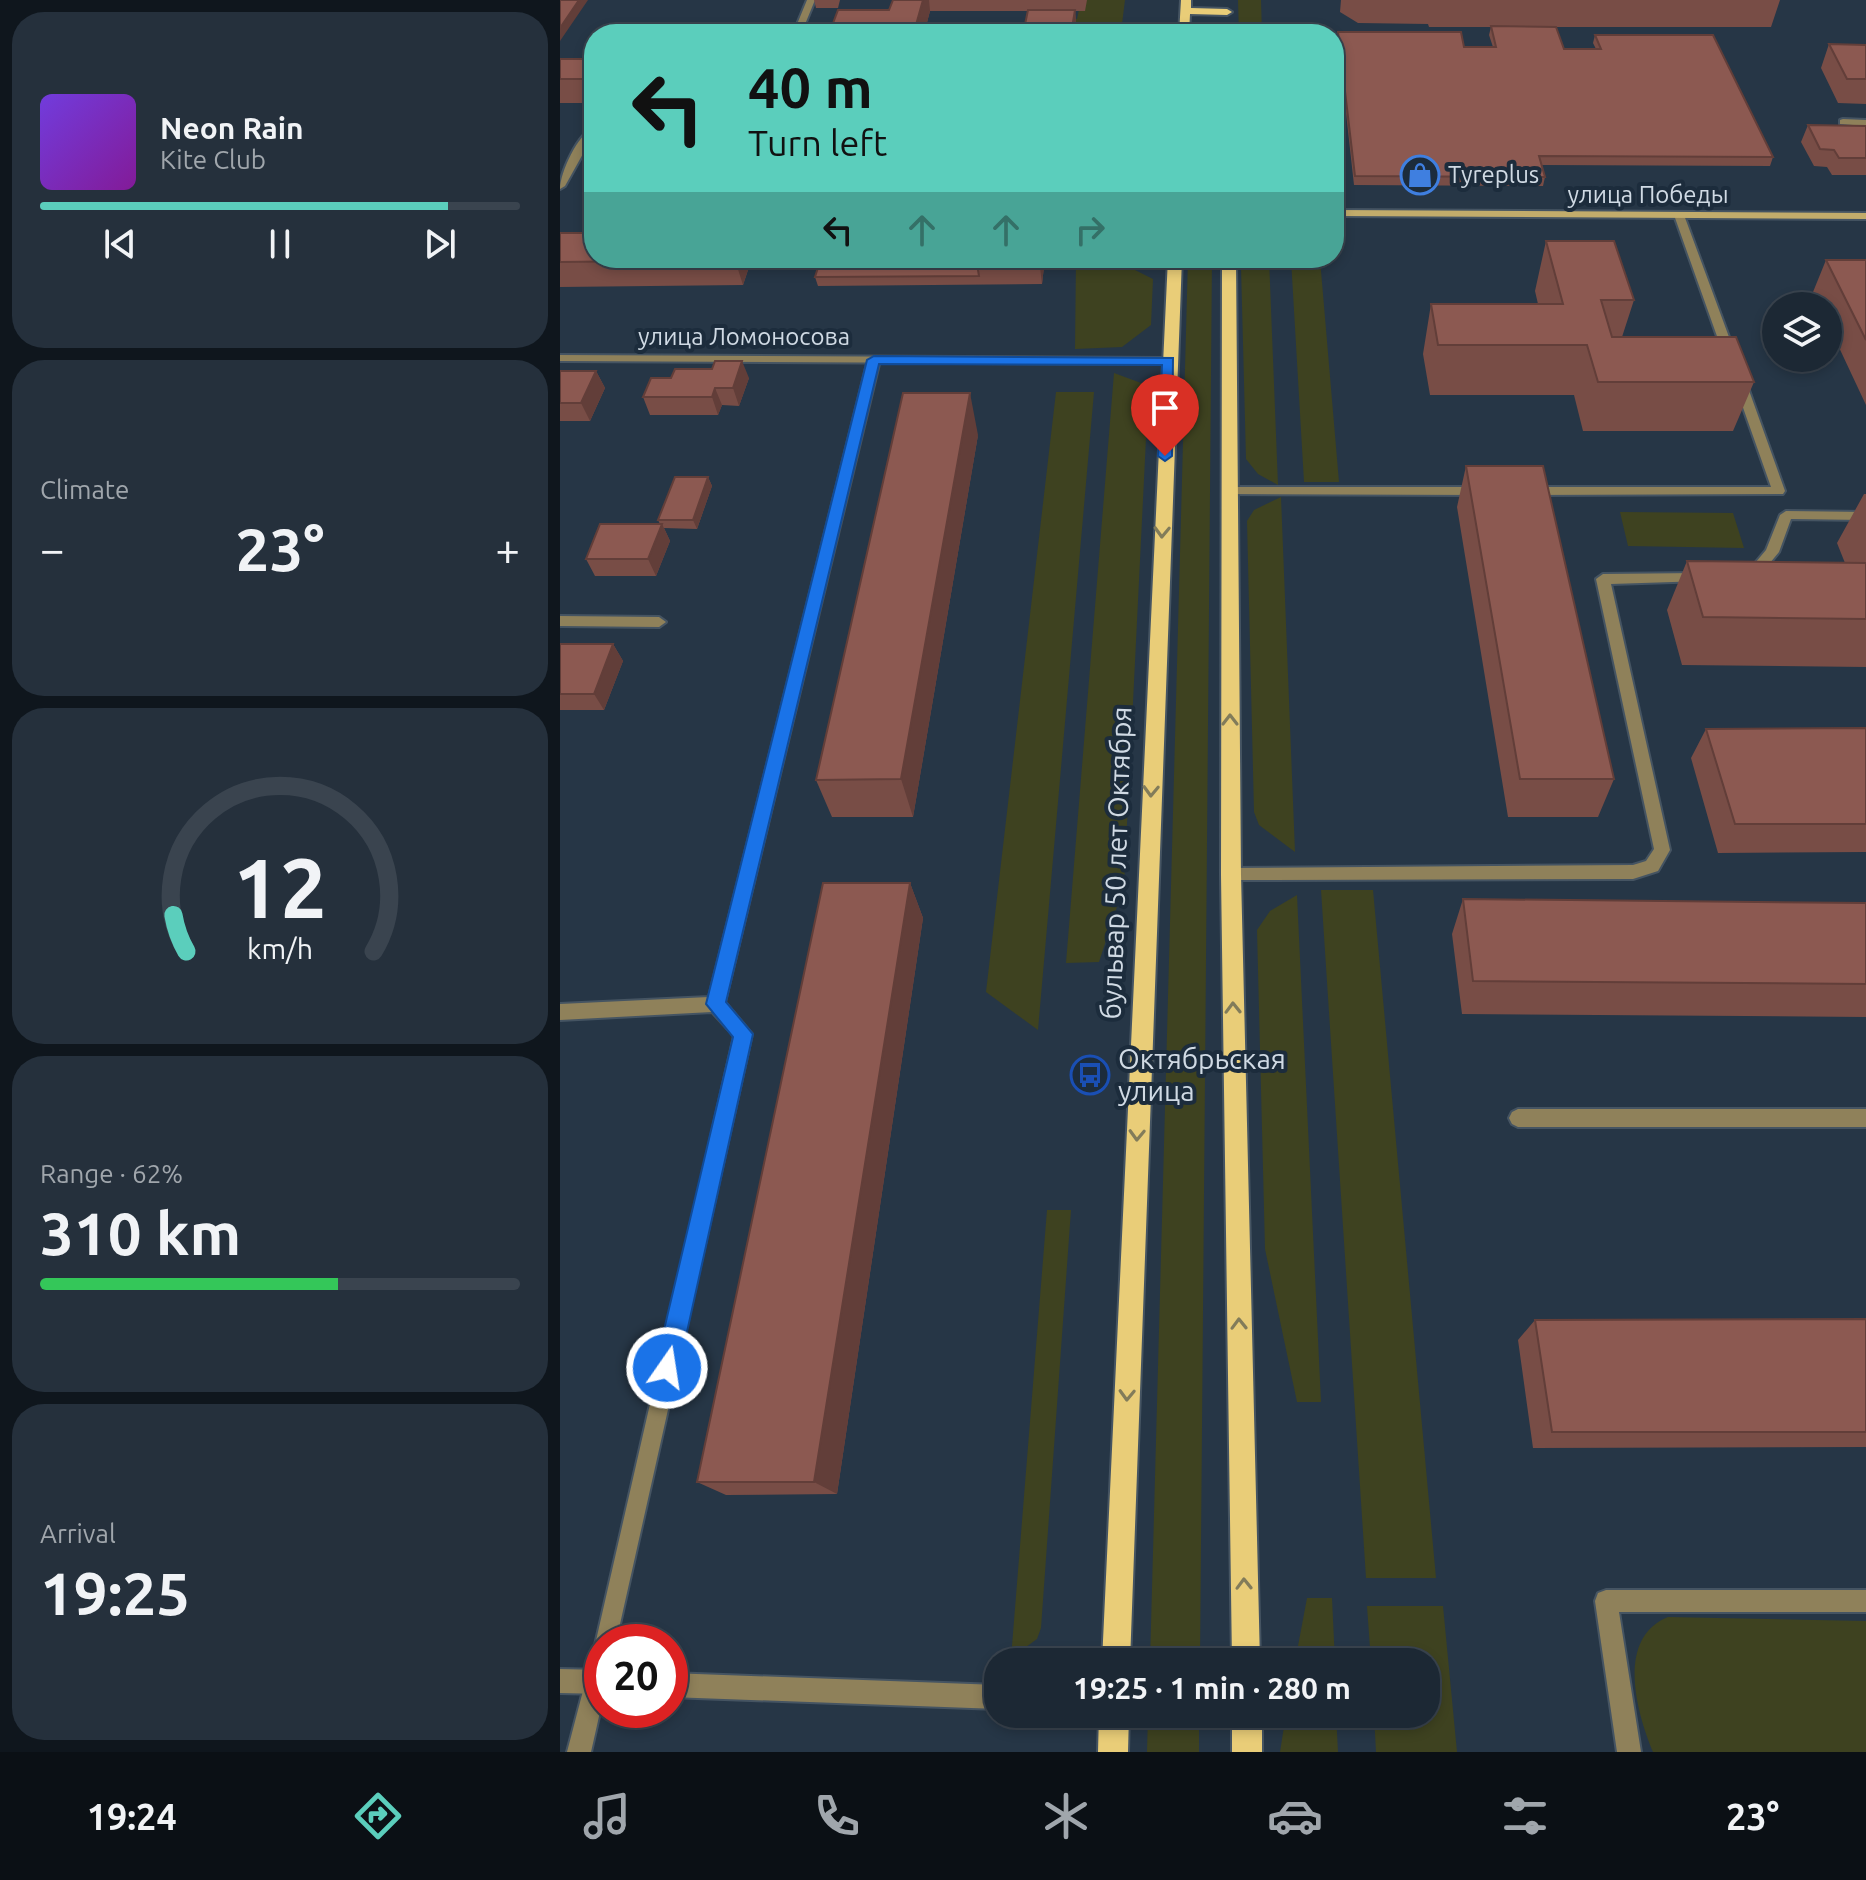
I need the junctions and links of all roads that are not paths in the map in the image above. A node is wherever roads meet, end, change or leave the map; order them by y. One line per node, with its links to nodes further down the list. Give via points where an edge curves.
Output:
1 (811, 0): 4 (street)
2 (1186, 6): 3 (main road)
3 (1227, 12)
4 (801, 24)
5 (1843, 122): 6 (street)
6 (1866, 123)
7 (584, 142): 8 (street)
8 (560, 186)
9 (1344, 213): 10 (main road, улица Победы)
10 (1679, 215): 11 (main road, улица Победы); 20 (street)
11 (1866, 216)
12 (1174, 268): 16 (main road, бульвар 50 лет Октября)
13 (1229, 268): 17 (main road)
14 (560, 358): 15 (street, улица Ломоносова)
15 (874, 360): 16 (street, улица Ломоносова); 26 (street)
16 (1169, 361): 32 (main road, бульвар 50 лет Октября, one-way to 32)
17 (1228, 491): 18 (street); 25 (main road, one-way to 17)
18 (1497, 491)
19 (1512, 491): 20 (street)
20 (1779, 491): 21 (street)
21 (1786, 515): 22 (street); 25 (street, via 1772,552 1752,578 1603,579 1662,850 1652,866 1633,872)
22 (1866, 516)
23 (560, 621): 24 (street)
24 (659, 622)
25 (1231, 875): 33 (main road, one-way to 25)
26 (716, 1004): 27 (street); 31 (street, via 743,1034)
27 (560, 1012)
28 (1518, 1118): 29 (street)
29 (1866, 1118)
30 (1866, 1601): 44 (street, via 1606,1601)
31 (609, 1624)
32 (1117, 1648)
33 (1246, 1648)
34 (560, 1681): 35 (street)
35 (584, 1682)
36 (688, 1686): 37 (street)
37 (984, 1696)
38 (586, 1728): 41 (street)
39 (1114, 1728): 42 (main road)
40 (1247, 1728): 43 (main road)
41 (579, 1752)
42 (1113, 1752)
43 (1247, 1752)
44 (1629, 1752)

